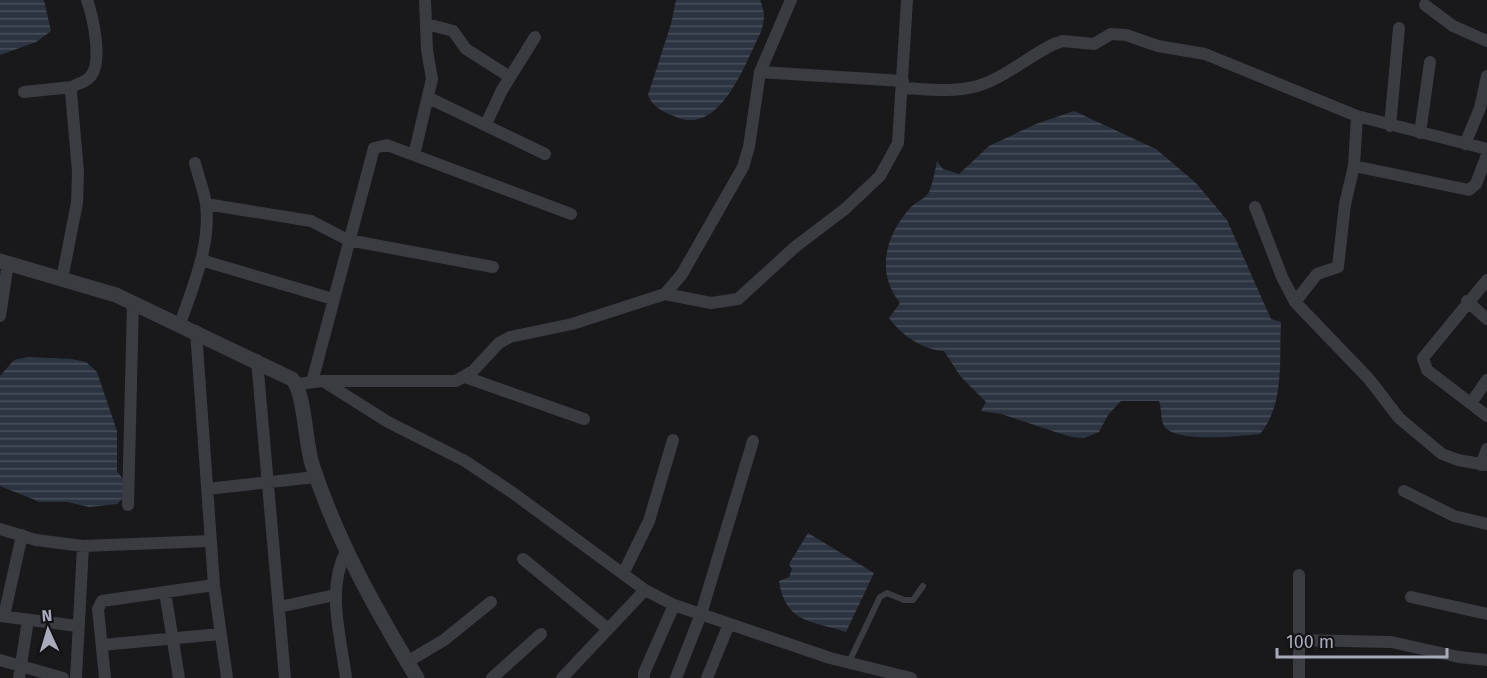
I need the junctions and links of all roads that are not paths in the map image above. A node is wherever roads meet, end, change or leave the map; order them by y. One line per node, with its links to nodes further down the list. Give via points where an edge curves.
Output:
1 (87, 0): 15 (street, via 97,61 89,79)
2 (425, 0): 6 (street)
3 (791, 0): 11 (street)
4 (907, 0): 14 (street)
5 (1425, 5): 9 (street, via 1453,26)
6 (427, 24): 13 (street, via 453,31 466,49); 17 (street, via 427,50 433,72)
7 (1399, 28): 20 (street)
8 (535, 37): 13 (street)
9 (1487, 41)
10 (1430, 62): 21 (street)
11 (760, 72): 14 (street); 38 (street, via 743,167 682,274)
12 (1487, 76): 22 (street)
13 (510, 77): 19 (street)
14 (903, 84): 18 (street, via 974,87 988,83 1054,44 1094,44 1118,33 1158,46 1205,54); 38 (street, via 895,153 880,176 845,209 795,247 738,299 711,303)
15 (72, 87): 16 (street); 36 (street, via 77,203)
16 (24, 92)
17 (429, 98): 19 (street); 25 (street)
18 (1357, 116): 20 (street); 28 (street)
19 (486, 124): 24 (street)
20 (1390, 126): 21 (street)
21 (1420, 133): 22 (street)
22 (1466, 144): 23 (street)
23 (1487, 149)
24 (545, 154)
25 (414, 155): 31 (street); 32 (street, via 387,145 374,148)
26 (1486, 160): 28 (street, via 1476,184 1469,190)
27 (195, 163): 29 (street)
28 (1354, 166): 42 (street, via 1338,267 1317,274)
29 (206, 204): 32 (street, via 311,221); 33 (street)
30 (1255, 207): 42 (street)
31 (571, 214)
32 (348, 240): 35 (street); 39 (street)
33 (201, 260): 39 (street); 45 (street)
34 (4, 262): 36 (street); 43 (street)
35 (493, 267)
36 (62, 279): 41 (street)
37 (1487, 280): 40 (street)
38 (665, 294): 48 (street, via 572,324 510,337)
39 (333, 299): 50 (street)
40 (1467, 301): 44 (street); 51 (street, via 1423,362 1427,370)
41 (133, 302): 45 (street); 62 (street)
42 (1295, 302): 57 (street, via 1369,379 1413,432 1442,454)
43 (0, 316)
44 (1487, 319)
45 (180, 324): 46 (street)
46 (196, 332): 47 (street); 60 (street)
47 (256, 360): 50 (street); 59 (street)
48 (465, 377): 50 (street, via 448,382); 53 (street)
49 (1487, 380): 51 (street)
50 (311, 382): 58 (street, via 310,461); 70 (street, via 489,476)
51 (1472, 403): 52 (street)
52 (1487, 416)
53 (584, 419)
54 (673, 440): 70 (street, via 649,521)
55 (753, 441): 81 (street)
56 (1487, 448): 57 (street)
57 (1484, 465)
58 (316, 477): 59 (street); 68 (street)
59 (267, 482): 60 (street); 80 (street)
60 (207, 489): 66 (street)
61 (1404, 491): 63 (street, via 1454,516)
62 (128, 505)
63 (1487, 524)
64 (0, 529): 65 (street)
65 (22, 536): 67 (street); 83 (street)
66 (210, 541): 67 (street); 72 (street)
67 (83, 546): 86 (street)
68 (346, 551): 76 (street, via 337,574); 95 (street)
69 (524, 559): 87 (street)
70 (623, 574): 74 (street)
71 (1299, 575): 91 (street)
72 (214, 585): 75 (street); 88 (street)
73 (923, 586): 96 (lane, via 913,600 887,592 880,597)
74 (645, 590): 79 (street); 87 (street)
75 (165, 592): 90 (street); 92 (street, via 102,601 98,609)
76 (335, 595): 80 (street); 105 (street)
77 (1411, 597): 82 (street)
78 (491, 602): 95 (street, via 444,640)
79 (674, 605): 81 (street); 109 (street)
80 (279, 608): 104 (street)
81 (701, 614): 85 (street); 110 (street)
82 (1487, 614)
83 (2, 616): 84 (street)
84 (28, 620): 86 (street); 97 (street)
85 (729, 624): 96 (street); 111 (street)
86 (77, 626): 100 (street)
87 (608, 629): 108 (street)
88 (220, 634): 90 (street); 103 (street)
89 (541, 634): 107 (street)
90 (172, 639): 92 (street); 102 (street)
91 (1298, 640): 94 (street, via 1391,642); 113 (street)
92 (102, 645): 101 (street)
93 (0, 660): 97 (street)
94 (1487, 660)
95 (407, 662): 106 (street)
96 (849, 663): 112 (street)
97 (21, 664): 98 (street); 99 (street)
98 (19, 678)
99 (63, 678)
100 (76, 678)
101 (105, 678)
102 (179, 678)
103 (227, 678)
104 (285, 678)
105 (346, 678)
106 (417, 678)
107 (492, 678)
108 (562, 678)
109 (644, 678)
110 (676, 678)
111 (707, 678)
112 (911, 678)
113 (1299, 678)

